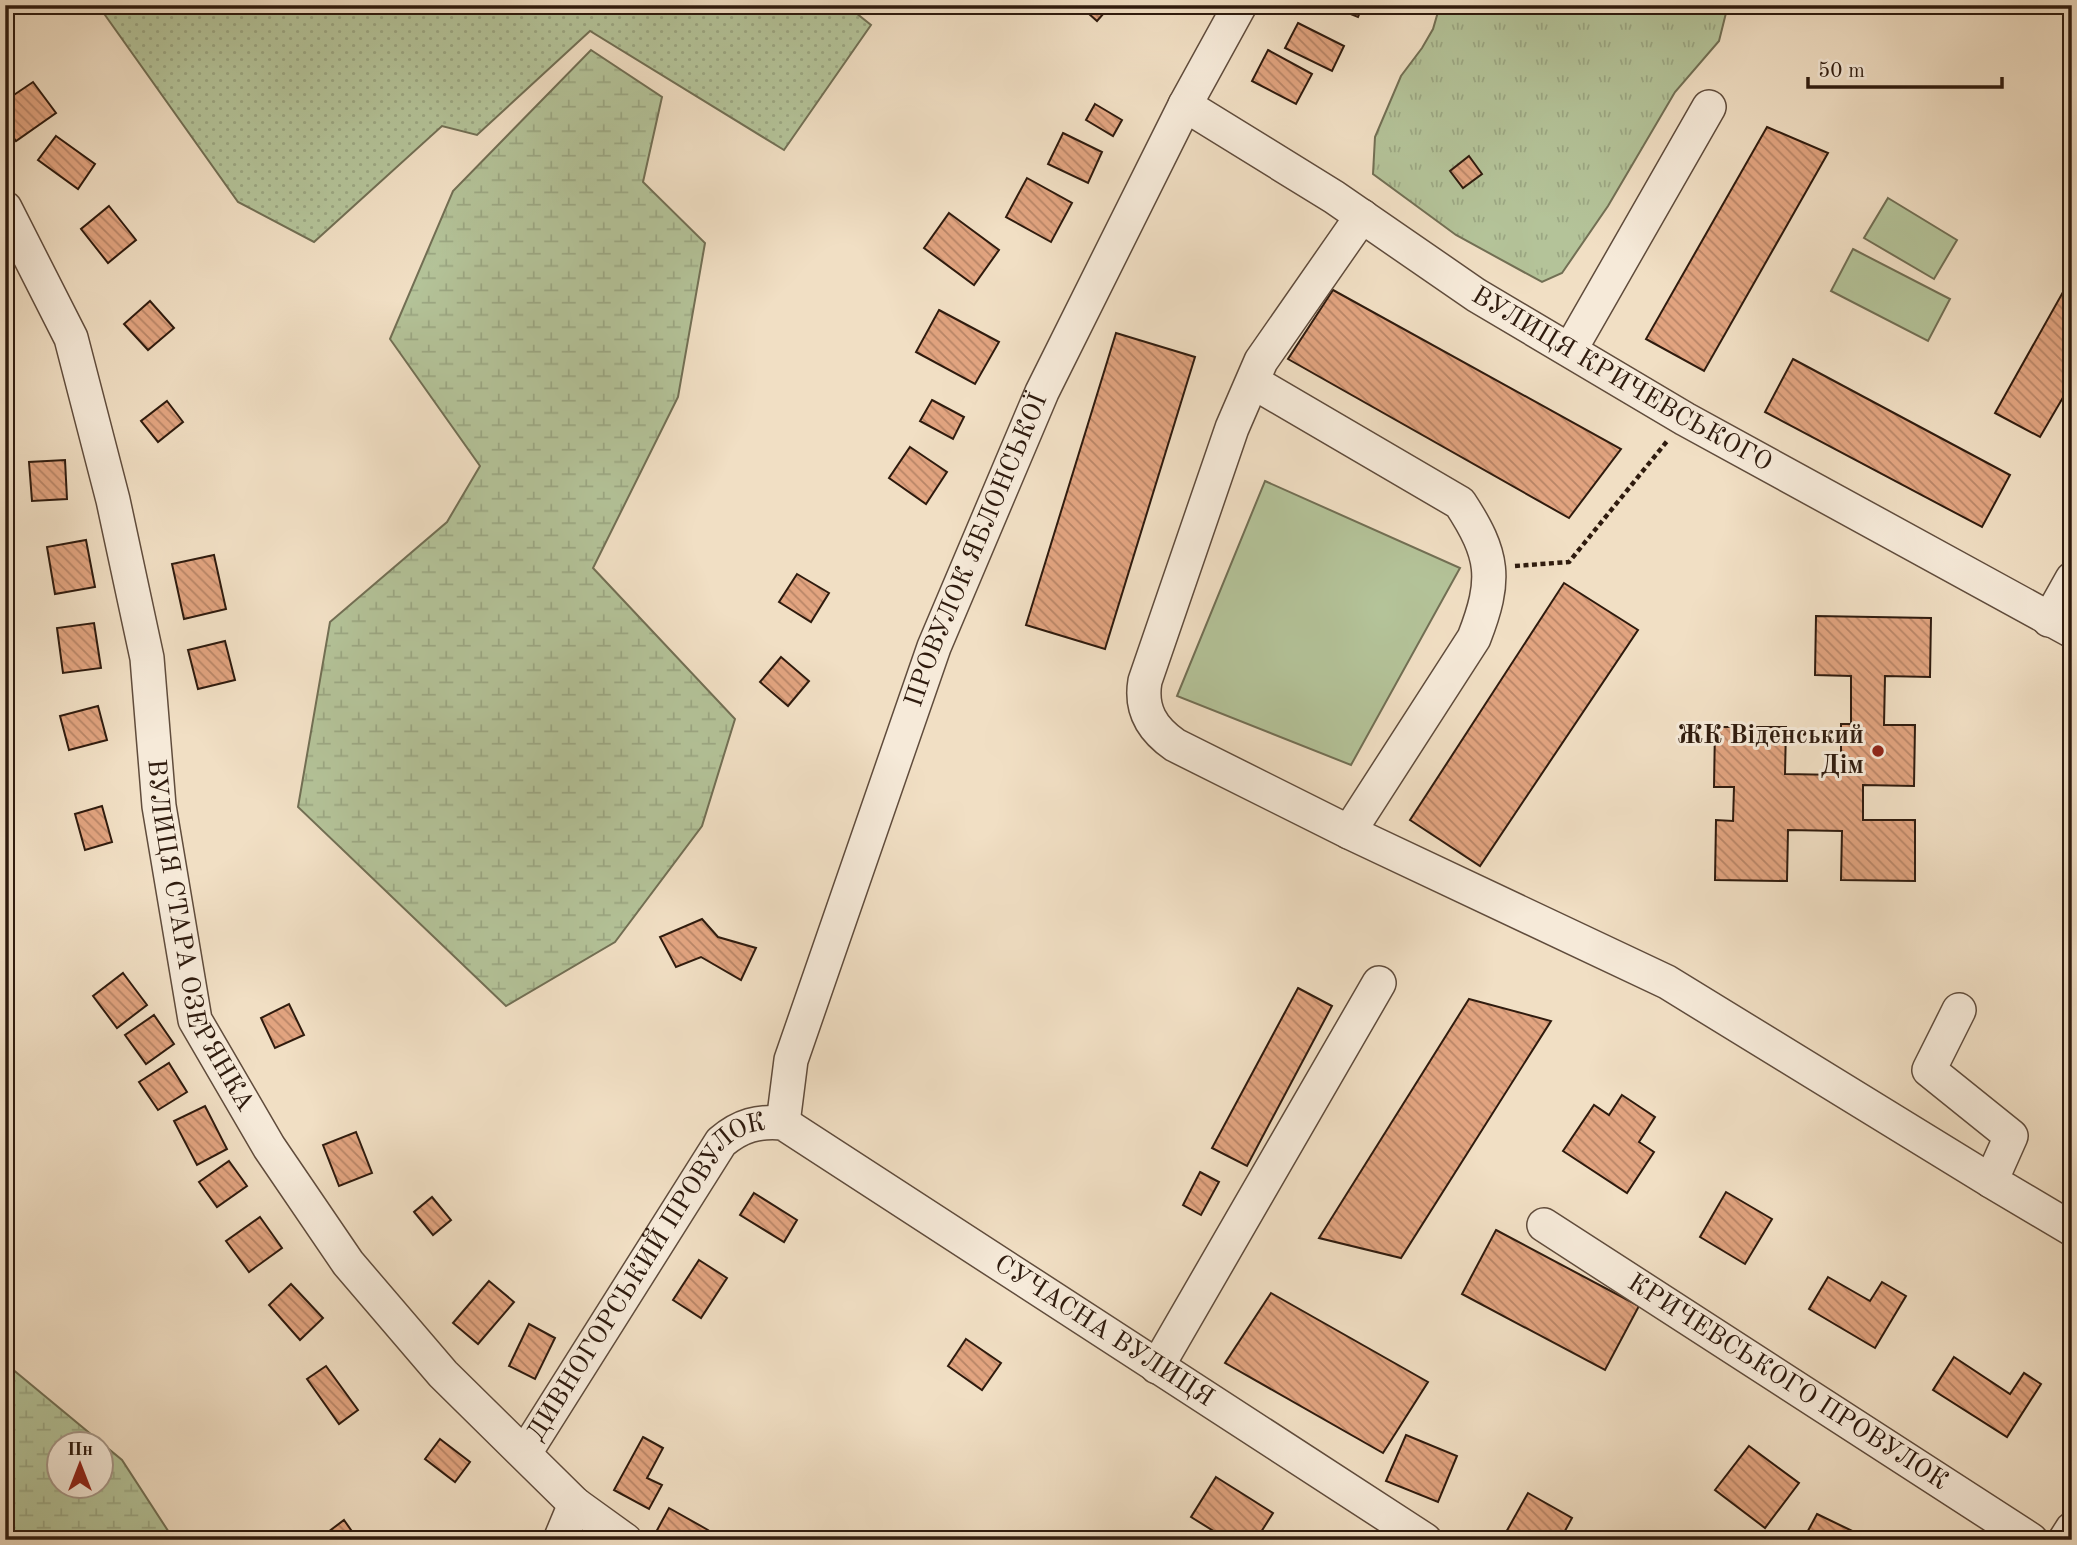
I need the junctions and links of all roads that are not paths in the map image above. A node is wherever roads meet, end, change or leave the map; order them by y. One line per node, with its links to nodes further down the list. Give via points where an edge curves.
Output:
1 (1240, 5): 2 (street, ПРОВУЛОК ЯБЛОНСЬКОЇ)
2 (1185, 105): 5 (street, ВУЛИЦЯ КРИЧЕВСЬКОГО); 13 (street, ПРОВУЛОК ЯБЛОНСЬКОЇ, via 1042,392 934,647 792,1060)
3 (1709, 107): 6 (street)
4 (5, 208): 18 (street, ВУЛИЦЯ СТАРА ОЗЕРЯНКА, via 71,338 113,500 148,658 159,806 195,1020 269,1147 348,1263 443,1374)
5 (1362, 216): 6 (street, ВУЛИЦЯ КРИЧЕВСЬКОГО, via 1476,295); 7 (street, via 1267,350)
6 (1570, 351): 9 (street, ВУЛИЦЯ КРИЧЕВСЬКОГО)
7 (1252, 382): 10 (street, via 1144,681 1145,709 1151,724 1175,745); 10 (street, via 1460,503 1480,533 1489,568 1487,604 1474,638)
8 (2072, 579): 9 (street)
9 (2061, 625)
10 (1349, 832): 14 (street, via 1667,982)
11 (1379, 983): 17 (street)
12 (1959, 1010): 14 (street, via 1929,1070 2011,1136)
13 (783, 1124): 17 (street, СУЧАСНА ВУЛИЦЯ); 18 (street, ДИВНОГОРСЬКИЙ ПРОВУЛОК, via 751,1124 721,1142)
14 (1991, 1181): 16 (street)
15 (1544, 1226): 24 (street, КРИЧЕВСЬКОГО ПРОВУЛОК)
16 (2072, 1229)
17 (1157, 1367): 23 (street, СУЧАСНА ВУЛИЦЯ)
18 (525, 1453): 19 (street, ВУЛИЦЯ СТАРА ОЗЕРЯНКА)
19 (575, 1504): 21 (street); 22 (street, ВУЛИЦЯ СТАРА ОЗЕРЯНКА)
20 (2072, 1529): 25 (street)
21 (560, 1540)
22 (625, 1540)
23 (1426, 1540)
24 (2031, 1540)
25 (2065, 1540)

